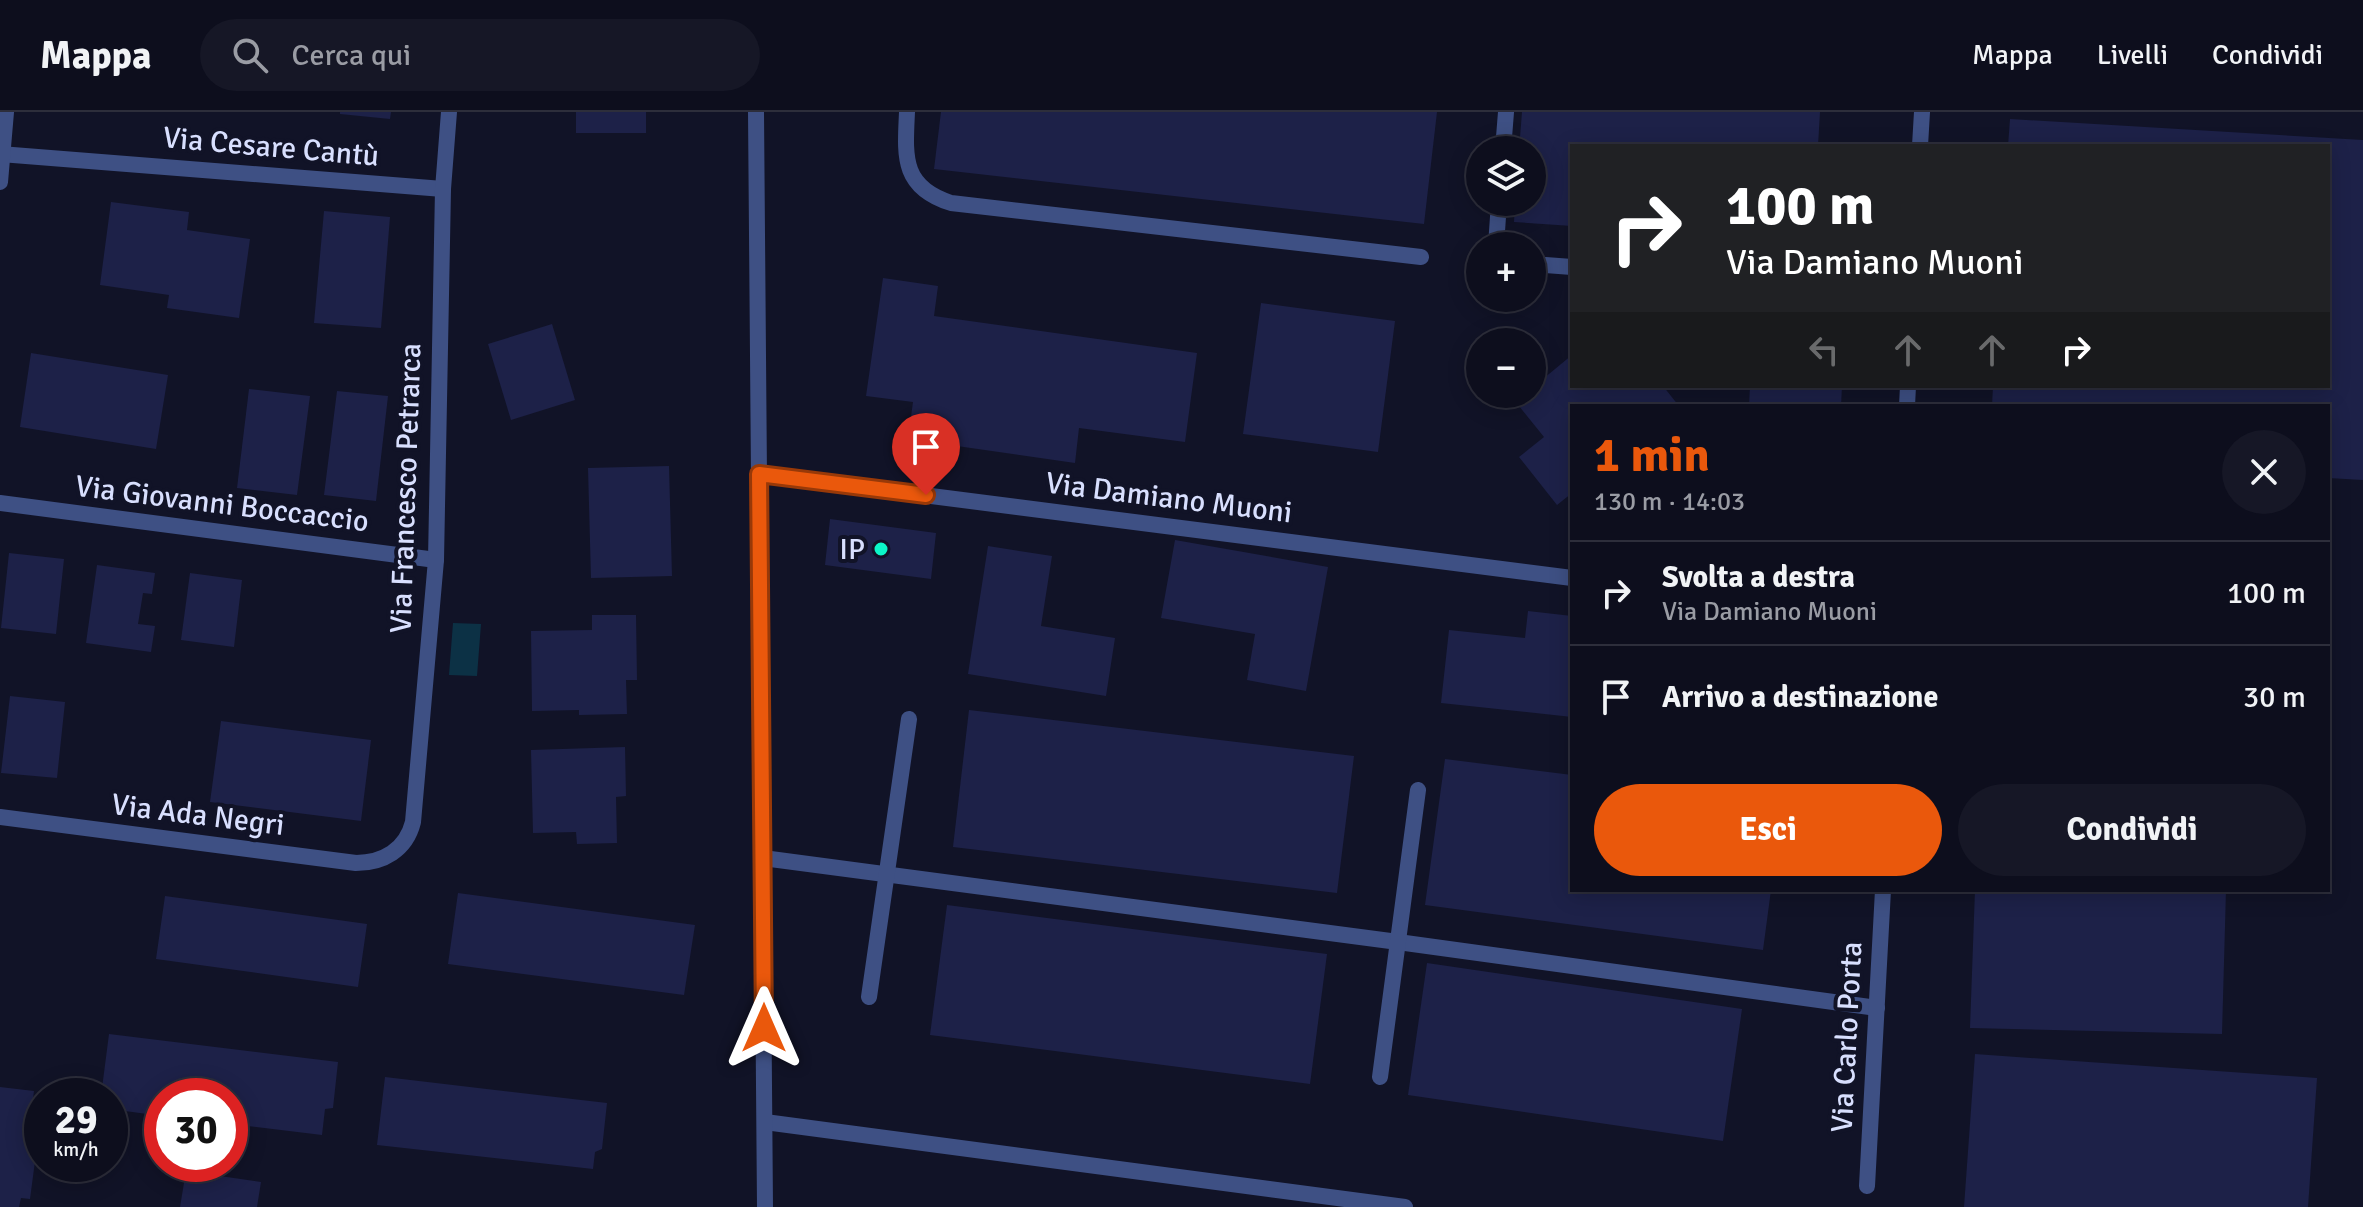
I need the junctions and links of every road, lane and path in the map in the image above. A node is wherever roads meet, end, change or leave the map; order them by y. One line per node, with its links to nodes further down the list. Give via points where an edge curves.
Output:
1 (6, 112): 9 (street)
2 (449, 112): 11 (street, Via Francesco Petrarca)
3 (756, 112): 15 (street)
4 (907, 112): 12 (street, via 910,171 922,189 951,203)
5 (1506, 112): 7 (street)
6 (1922, 112): 8 (street)
7 (1504, 136)
8 (1920, 144)
9 (1, 154): 10 (street); 11 (street, Via Cesare Cantù)
10 (0, 182)
11 (443, 189): 17 (street, Via Francesco Petrarca)
12 (1421, 257)
13 (1546, 265): 14 (street)
14 (1570, 267)
15 (759, 474): 18 (street, Via Damiano Muoni); 23 (street)
16 (0, 503): 17 (street, Via Giovanni Boccaccio)
17 (436, 560): 22 (street, Via Francesco Petrarca, via 413,822 405,842)
18 (1570, 578)
19 (909, 719): 24 (street)
20 (1418, 790): 26 (street)
21 (0, 817): 22 (street, Via Ada Negri, via 356,863)
22 (389, 856)
23 (763, 858): 24 (street); 30 (street)
24 (886, 874): 26 (street); 27 (street)
25 (1883, 892): 28 (street, Via Carlo Porta)
26 (1398, 942): 28 (street); 29 (street)
27 (869, 997)
28 (1877, 1008): 31 (street, Via Carlo Porta)
29 (1380, 1077)
30 (765, 1122): 32 (street); 33 (street)
31 (1867, 1186)
32 (765, 1207)
33 (1405, 1207)

